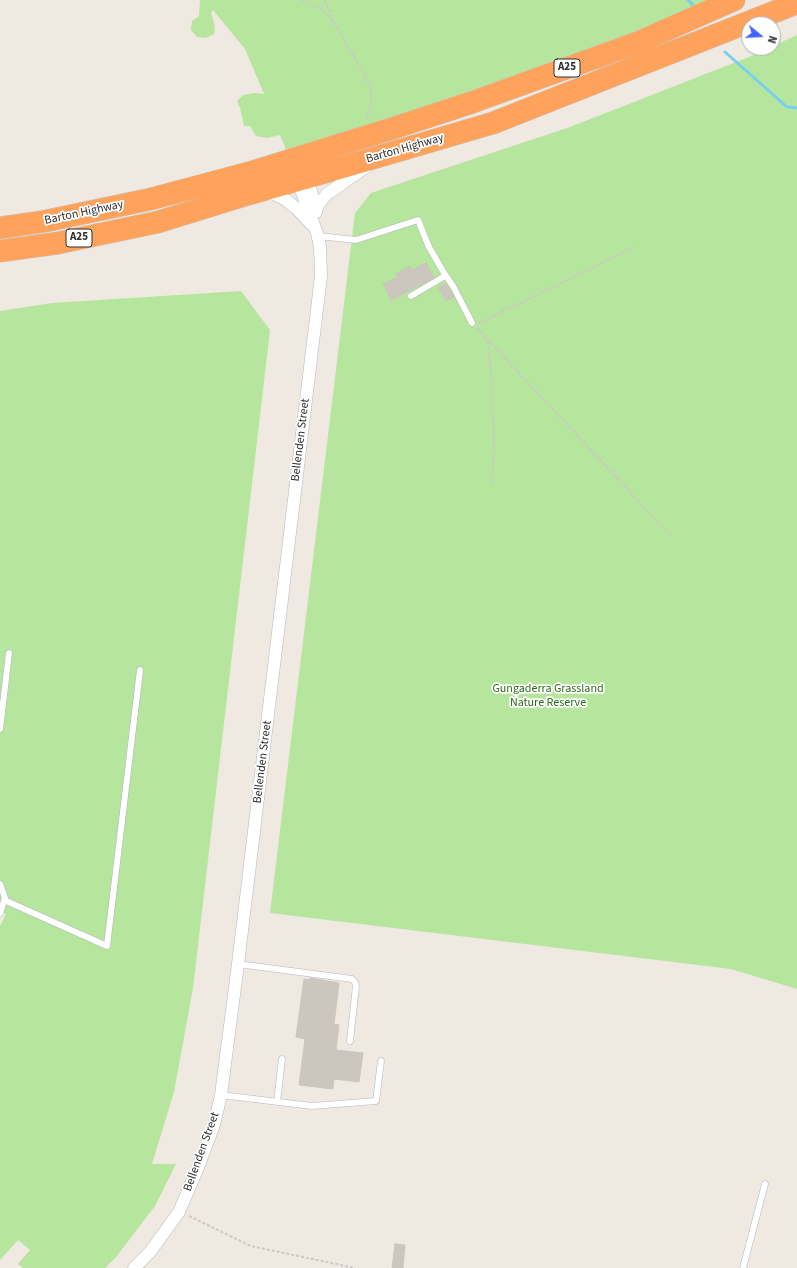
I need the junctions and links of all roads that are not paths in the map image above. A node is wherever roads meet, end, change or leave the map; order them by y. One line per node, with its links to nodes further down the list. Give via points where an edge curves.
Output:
1 (734, 0): 3 (highway, Barton Highway / A25, via 639,42 473,102)
2 (797, 3): 4 (highway, Barton Highway / A25, via 493,123)
3 (325, 150): 5 (highway); 6 (highway, Barton Highway / A25)
4 (382, 156): 5 (highway, Barton Highway / A25); 7 (street, via 327,194)
5 (303, 178): 6 (highway, via 288,171); 7 (street, Bellenden Street, via 310,186); 9 (street, Bellenden Street, via 301,190)
6 (255, 182): 8 (highway, Barton Highway / A25); 9 (street, via 296,208); 10 (highway, Barton Highway / A25, via 158,222 58,243)
7 (316, 212): 9 (street, Bellenden Street)
8 (0, 228)
9 (317, 233): 11 (lane, via 356,240 418,220 429,247); 20 (street, Bellenden Street, via 321,276)
10 (0, 251)
11 (446, 276): 12 (lane); 13 (lane)
12 (411, 296)
13 (472, 323)
14 (9, 653): 16 (lane)
15 (140, 670): 18 (lane, via 107,946)
16 (0, 729)
17 (0, 884): 18 (lane)
18 (4, 900): 19 (lane)
19 (0, 913)
20 (238, 964): 21 (lane, via 352,979 356,986); 24 (street, Bellenden Street)
21 (350, 1041)
22 (282, 1059): 25 (lane)
23 (381, 1061): 25 (lane, via 376,1101 312,1106)
24 (221, 1095): 25 (lane); 27 (street, Bellenden Street, via 214,1125 179,1212 150,1252)
25 (277, 1102)
26 (765, 1184): 28 (lane)
27 (134, 1268)
28 (744, 1268)

